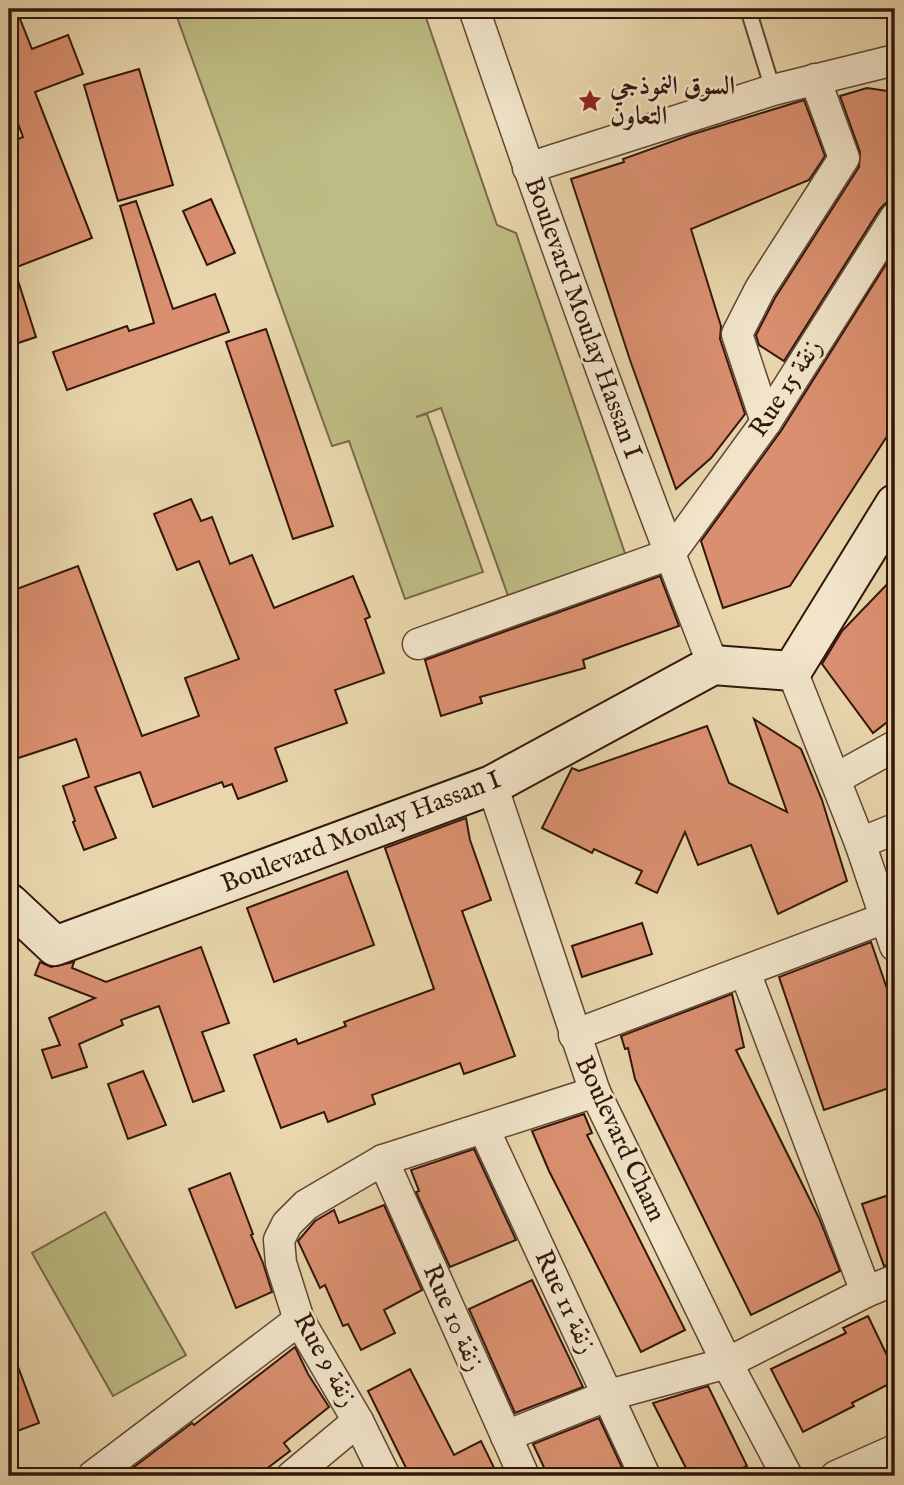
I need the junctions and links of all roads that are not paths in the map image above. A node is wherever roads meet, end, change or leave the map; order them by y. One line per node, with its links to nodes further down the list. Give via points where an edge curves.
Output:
1 (474, 9): 6 (street, Boulevard Moulay Hassan I)
2 (748, 9): 5 (lane)
3 (895, 60): 4 (street)
4 (815, 79): 5 (street); 8 (street, via 844,158 760,289 737,334)
5 (773, 90): 6 (street)
6 (528, 168): 10 (street, Boulevard Moulay Hassan I)
7 (895, 218): 8 (street, Rue 15 زنقة)
8 (766, 422): 10 (street, Rue 15 زنقة)
9 (895, 504): 13 (street)
10 (670, 554): 11 (street); 12 (street, Boulevard Moulay Hassan I)
11 (418, 644)
12 (713, 665): 13 (street); 16 (street, Boulevard Moulay Hassan I)
13 (792, 671): 15 (street)
14 (895, 746): 15 (street)
15 (835, 779): 18 (street)
16 (492, 785): 22 (street, Boulevard Moulay Hassan I); 25 (street, Boulevard Cham)
17 (895, 830): 18 (street)
18 (860, 843): 20 (street)
19 (9, 903): 22 (street)
20 (885, 918): 23 (street); 24 (street)
21 (9, 934): 22 (street)
22 (55, 946)
23 (895, 946)
24 (745, 972): 25 (street); 30 (street)
25 (574, 1035): 26 (street, Boulevard Cham)
26 (594, 1091): 27 (street); 32 (street, Boulevard Cham)
27 (484, 1129): 28 (street); 33 (street, Rue 11 زنقة)
28 (383, 1160): 31 (street, Rue 9 زنقة, via 306,1205 287,1224 279,1240 281,1263); 35 (street, Rue 10 زنقة)
29 (895, 1280): 30 (street)
30 (866, 1292): 32 (street)
31 (299, 1320): 34 (street, Rue 9 زنقة); 38 (street)
32 (727, 1363): 33 (street); 43 (street, Boulevard Cham)
33 (609, 1395): 35 (street); 42 (street, Rue 11 زنقة)
34 (358, 1421): 39 (street); 40 (street, Rue 9 زنقة)
35 (506, 1436): 41 (street, Rue 10 زنقة)
36 (895, 1450): 44 (street)
37 (895, 1467): 45 (street)
38 (93, 1476)
39 (292, 1476)
40 (386, 1476)
41 (524, 1476)
42 (645, 1476)
43 (786, 1476)
44 (836, 1476)
45 (893, 1476)

